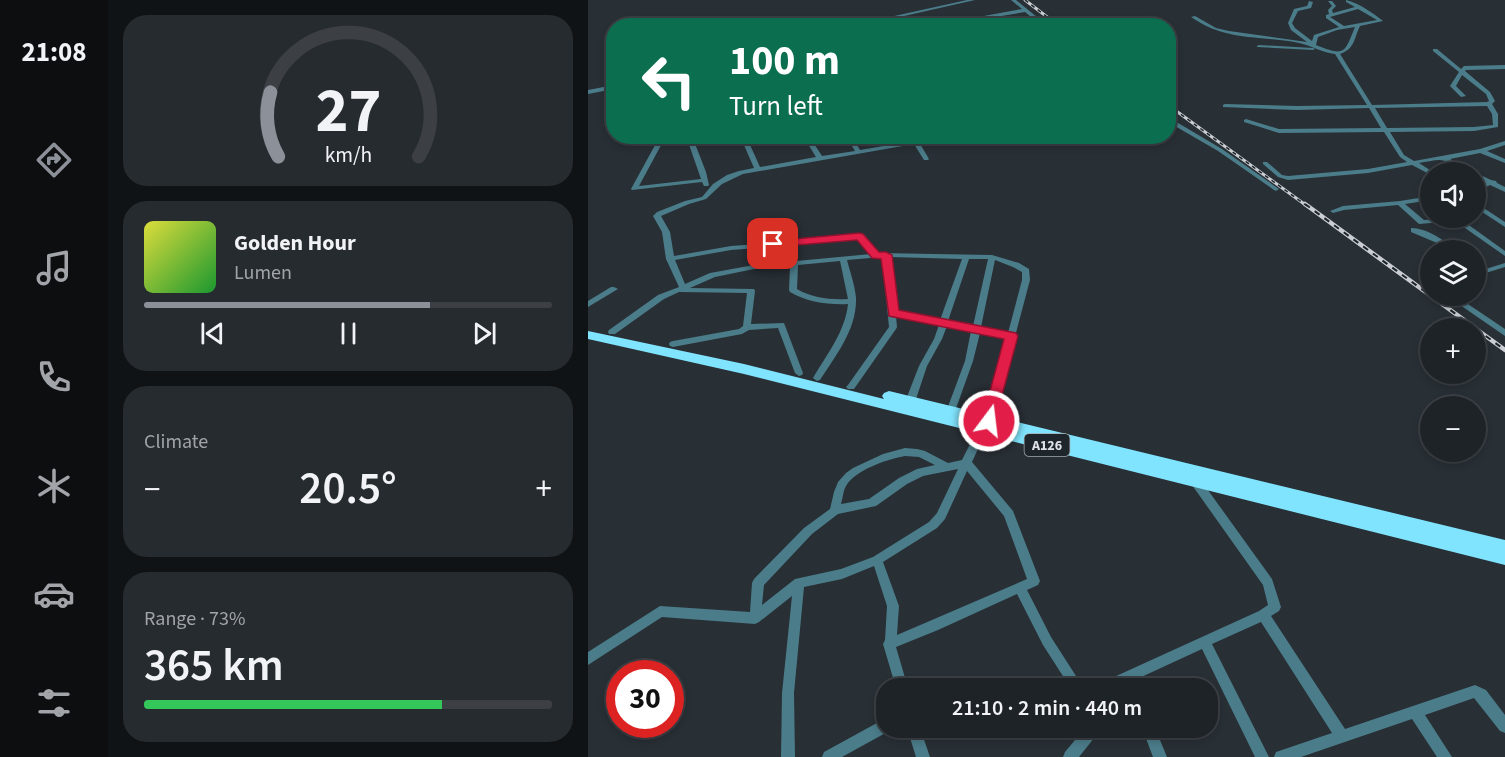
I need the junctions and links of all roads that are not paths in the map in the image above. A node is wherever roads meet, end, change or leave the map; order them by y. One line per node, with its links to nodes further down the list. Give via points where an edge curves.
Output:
1 (973, 0): 10 (street)
2 (1013, 0): 7 (street)
3 (1348, 1): 6 (street)
4 (1311, 2): 16 (street, via 1290,18 1290,27)
5 (1330, 2): 8 (street, via 1334,6)
6 (1359, 7): 8 (street); 13 (street, via 1381,21)
7 (1026, 10): 11 (street); 12 (street)
8 (1331, 14): 14 (street, via 1328,18)
9 (1193, 17): 17 (street, via 1213,29)
10 (886, 18)
11 (978, 18)
12 (1037, 18)
13 (1359, 24): 14 (street); 22 (street, via 1352,44)
14 (1344, 28): 15 (street)
15 (1336, 29): 16 (street); 18 (street, via 1316,36)
16 (1298, 34): 17 (street); 18 (street)
17 (1264, 37): 18 (street)
18 (1314, 45): 21 (street)
19 (1259, 46): 21 (street)
20 (1435, 50): 24 (street)
21 (1327, 52): 22 (street)
22 (1337, 53): 30 (street)
23 (1505, 67): 24 (street)
24 (1462, 71): 27 (street, via 1453,86); 28 (street, via 1488,93 1492,101)
25 (606, 89): 26 (street)
26 (588, 92)
27 (1463, 96)
28 (1489, 104): 30 (street); 33 (street, via 1496,126)
29 (1225, 106): 30 (street)
30 (1371, 107): 33 (street)
31 (1246, 121): 33 (street, via 1279,131)
32 (1176, 124): 58 (street)
33 (1385, 130): 50 (street, via 1402,156)
34 (1505, 143): 43 (street)
35 (659, 144): 53 (street, via 634,189)
36 (692, 144): 53 (street)
37 (747, 144): 52 (street)
38 (811, 144): 44 (street)
39 (854, 144): 42 (street)
40 (891, 144): 42 (street)
41 (917, 144): 46 (street)
42 (858, 151): 44 (street)
43 (1481, 151): 45 (street); 47 (street)
44 (820, 158): 52 (street)
45 (1444, 158): 48 (street); 50 (street)
46 (926, 159)
47 (1505, 161)
48 (1452, 162)
49 (1265, 163): 50 (street, via 1288,178)
50 (1416, 163): 51 (street)
51 (1420, 166)
52 (758, 170): 60 (street, via 741,172)
53 (705, 180): 60 (street)
54 (1486, 180): 55 (street)
55 (1490, 182): 56 (street); 57 (street)
56 (1486, 184)
57 (1503, 187): 59 (street)
58 (1276, 189)
59 (1486, 189)
60 (707, 191): 78 (street, via 704,198 657,214 668,231)
61 (1420, 200): 62 (street)
62 (1400, 203): 63 (street); 65 (street)
63 (1333, 211)
64 (1486, 214): 66 (street)
65 (1420, 220)
66 (1505, 225)
67 (1469, 228): 73 (street)
68 (1414, 230): 70 (street)
69 (1433, 230): 71 (street)
70 (1438, 240)
71 (1439, 240)
72 (886, 255): 74 (street); 75 (street); 87 (street)
73 (1505, 255)
74 (876, 256): 77 (street); 78 (street, via 862,237 855,235 731,248)
75 (966, 257): 76 (street); 88 (street)
76 (992, 257): 91 (street); 95 (street, via 1026,271)
77 (843, 258): 79 (street); 84 (street)
78 (670, 259): 82 (street, via 675,265)
79 (794, 263): 82 (street, via 713,275); 84 (street, via 793,290 799,295 842,303)
80 (1505, 265): 81 (street)
81 (1486, 270)
82 (678, 288): 90 (street, via 751,291); 92 (street)
83 (614, 290): 85 (street)
84 (852, 300): 98 (street, via 840,342)
85 (588, 304)
86 (1466, 306): 93 (street)
87 (893, 313): 88 (street); 99 (street, via 893,327)
88 (942, 323): 91 (street); 100 (street)
89 (588, 327): 92 (highway, A126)
90 (747, 327): 96 (street); 97 (street, via 781,325)
91 (976, 329): 95 (street); 101 (street)
92 (612, 332): 96 (highway, A126)
93 (1505, 333)
94 (588, 335): 102 (highway, A126)
95 (1011, 336): 102 (street)
96 (673, 345): 97 (highway, A126)
97 (799, 373): 98 (highway, A126)
98 (817, 378): 99 (highway, A126)
99 (851, 387): 100 (highway, A126)
100 (910, 402): 101 (highway, A126)
101 (951, 412): 102 (highway, A126)
102 (986, 425): 103 (street); 105 (highway, A126); 107 (highway, A126)
103 (967, 463): 104 (street); 109 (street, via 933,525); 111 (street, via 1009,514 1035,579)
104 (947, 467): 106 (street, via 914,475 872,503); 106 (street, via 912,452 887,458 848,477 838,492)
105 (1196, 482): 108 (highway, A126); 112 (street, via 1268,583 1275,607)
106 (835, 510): 113 (street, via 808,531 758,583)
107 (1505, 547)
108 (1505, 558)
109 (877, 560): 110 (street, via 842,574); 115 (street, via 893,606)
110 (800, 583): 113 (street); 127 (street, via 788,693)
111 (1020, 588): 115 (street); 118 (street)
112 (1263, 615): 114 (street); 123 (street)
113 (754, 618): 116 (street, via 660,611)
114 (1205, 643): 119 (street); 132 (street)
115 (889, 644): 117 (street)
116 (588, 659)
117 (899, 678)
118 (1072, 678)
119 (1144, 678)
120 (1414, 711): 121 (street, via 1475,691); 123 (street); 134 (street)
121 (1505, 726)
122 (876, 731): 128 (street)
123 (1342, 736): 133 (street)
124 (917, 738): 129 (street)
125 (1085, 738): 130 (street)
126 (1153, 738): 131 (street)
127 (788, 757)
128 (829, 757)
129 (923, 757)
130 (1070, 757)
131 (1160, 757)
132 (1262, 757)
133 (1281, 757)
134 (1445, 757)

